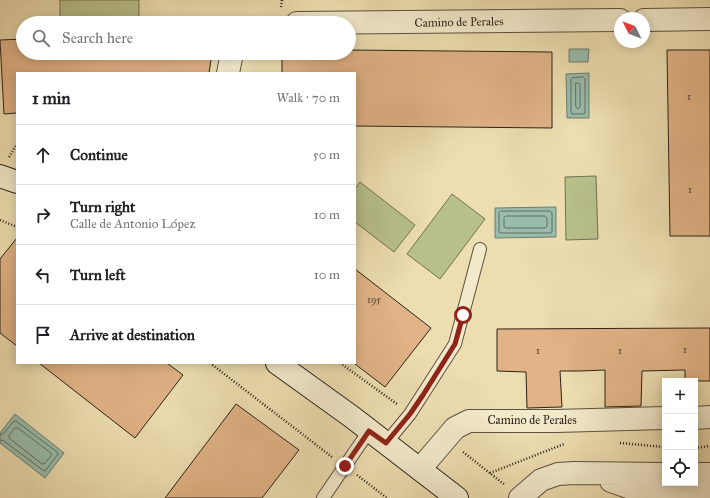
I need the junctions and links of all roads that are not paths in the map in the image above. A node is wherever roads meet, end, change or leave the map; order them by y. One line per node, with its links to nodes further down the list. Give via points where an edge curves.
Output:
1 (710, 19): 3 (street)
2 (614, 20): 4 (street, Camino de Perales)
3 (650, 20)
4 (356, 22)
5 (231, 60): 6 (street)
6 (228, 72)
7 (0, 176): 8 (street)
8 (16, 182)
9 (480, 249): 14 (lane, via 455,344 410,414)
10 (278, 364): 14 (street)
11 (710, 417): 13 (street)
12 (662, 418): 15 (street, Camino de Perales, via 469,421 455,428)
13 (698, 418)
14 (378, 437): 15 (street); 22 (lane, via 345,466)
15 (420, 469): 23 (street)
16 (593, 473): 17 (street); 20 (street, via 558,474); 21 (street, via 631,488)
17 (662, 474)
18 (698, 474): 19 (street)
19 (710, 474)
20 (513, 492)
21 (710, 496)
22 (324, 498)
23 (457, 498)

